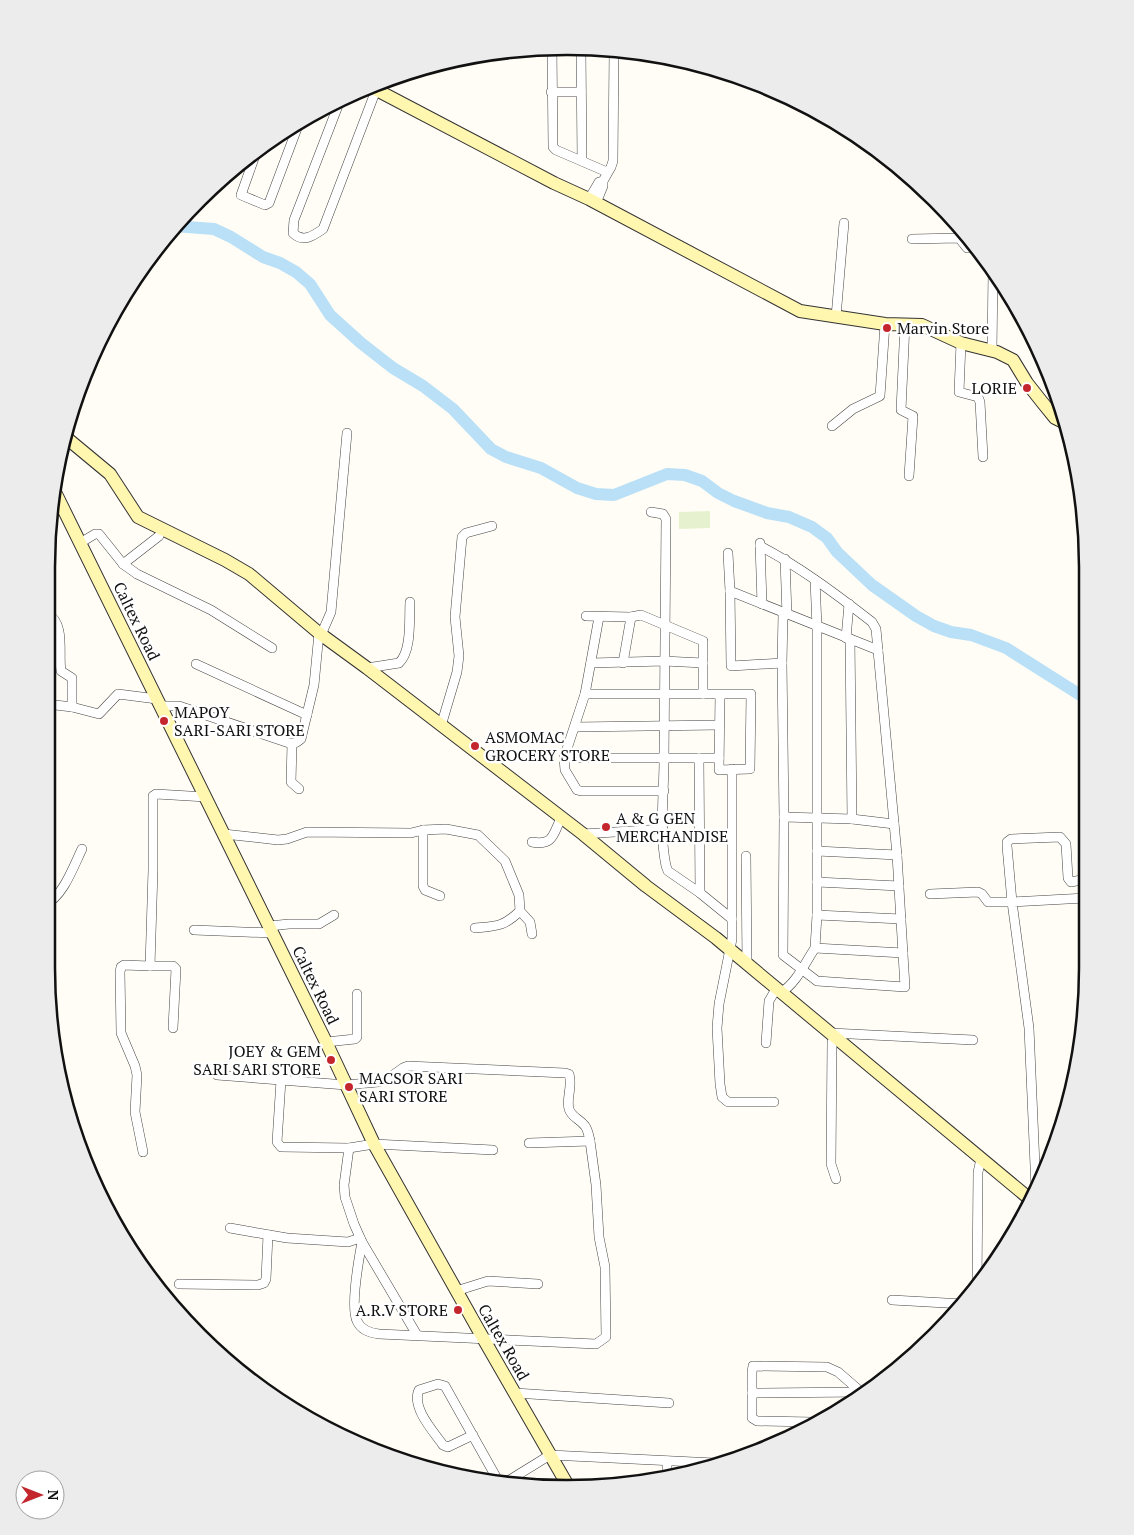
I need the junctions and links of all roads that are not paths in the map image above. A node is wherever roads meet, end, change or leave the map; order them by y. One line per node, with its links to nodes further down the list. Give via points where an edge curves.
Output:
1 (552, 55): 5 (street)
2 (581, 55): 6 (street)
3 (614, 57): 12 (street, via 613,161)
4 (379, 91): 13 (street)
5 (551, 92): 6 (street); 10 (street, via 553,147)
6 (581, 92): 10 (street)
7 (371, 94): 8 (street, via 323,229 303,238 292,233 294,220)
8 (336, 111)
9 (295, 134): 11 (street, via 269,203 265,205 240,195)
10 (582, 161): 12 (street)
11 (252, 164)
12 (605, 177): 13 (street, via 599,182)
13 (592, 201): 18 (street, via 785,304 800,311)
14 (844, 223): 18 (street)
15 (912, 239): 16 (street, via 959,238)
16 (967, 248)
17 (993, 283): 22 (street)
18 (836, 316): 19 (street)
19 (885, 324): 20 (street); 24 (street, via 880,396 853,408)
20 (904, 324): 21 (street, via 922,325); 28 (street, via 902,410 912,416)
21 (961, 343): 22 (street); 27 (street, via 959,392 978,397 980,402)
22 (992, 351): 23 (street, via 1013,360 1027,383)
23 (1057, 419)
24 (832, 426)
25 (347, 433): 49 (street, via 331,612)
26 (71, 441): 49 (street, via 110,474 138,517 249,574)
27 (984, 457)
28 (909, 476)
29 (59, 500): 33 (street, Caltex Road)
30 (651, 512): 47 (street, via 663,514 666,519)
31 (492, 526): 69 (street, via 462,537 455,626 459,656)
32 (159, 536): 36 (street)
33 (80, 543): 36 (street, via 99,534); 64 (street, Caltex Road)
34 (728, 553): 38 (street)
35 (785, 559): 37 (street); 40 (street, via 760,544); 42 (street)
36 (123, 564): 51 (street, via 211,610)
37 (815, 580): 41 (street); 48 (street)
38 (730, 591): 40 (street); 57 (street, via 731,666)
39 (410, 602): 59 (street, via 405,656 400,663)
40 (762, 604): 42 (street)
41 (849, 604): 50 (street); 52 (street, via 872,622)
42 (785, 614): 48 (street); 57 (street)
43 (586, 616): 44 (street)
44 (599, 616): 45 (street); 54 (street)
45 (630, 617): 47 (street, via 641,615); 55 (street)
46 (55, 620): 66 (street, via 60,637 61,671 72,678)
47 (666, 626): 53 (street); 56 (street, via 703,641)
48 (817, 626): 50 (street); 83 (street)
49 (320, 634): 59 (street); 67 (street)
50 (848, 639): 52 (street); 84 (street)
51 (272, 648)
52 (878, 650): 85 (street)
53 (664, 661): 55 (street); 56 (street); 61 (street)
54 (591, 662): 55 (street); 60 (street)
55 (623, 663)
56 (703, 663): 62 (street)
57 (782, 663): 81 (street)
58 (196, 664): 67 (street)
59 (367, 668): 69 (street)
60 (585, 694): 61 (street); 70 (street)
61 (663, 694): 62 (street); 71 (street)
62 (703, 694): 63 (street)
63 (720, 694): 68 (street); 77 (street, via 750,694 750,769)
64 (159, 702): 66 (street, via 118,694 99,714); 72 (street); 80 (street, Caltex Road)
65 (55, 705): 66 (street)
66 (72, 707)
67 (307, 716): 72 (street, via 301,738)
68 (719, 725): 71 (street); 75 (street)
69 (441, 726): 82 (street)
70 (575, 727): 71 (street); 73 (street)
71 (664, 727): 76 (street)
72 (292, 744): 78 (street, via 291,782)
73 (564, 758): 76 (street); 79 (street, via 565,770 577,790)
74 (699, 758): 75 (street); 76 (street); 98 (street)
75 (719, 758): 77 (street, via 719,770)
76 (664, 759): 79 (street)
77 (732, 769): 108 (street)
78 (299, 789)
79 (664, 791): 86 (street)
80 (206, 797): 88 (street, Caltex Road); 117 (street, via 156,794 152,798)
81 (784, 817): 83 (street); 118 (street, via 782,955)
82 (561, 818): 89 (street); 90 (street, via 548,842)
83 (816, 818): 84 (street); 92 (street)
84 (852, 819): 85 (street)
85 (894, 824): 93 (street)
86 (663, 829): 89 (street); 98 (street, via 668,871)
87 (423, 830): 88 (street, via 412,833 307,832 278,840); 100 (street, via 423,886); 104 (street, via 446,829 478,835 505,861 519,895)
88 (224, 834): 111 (street, Caltex Road)
89 (583, 834): 114 (street)
90 (532, 842)
91 (82, 848): 102 (street)
92 (817, 851): 93 (street); 96 (street)
93 (897, 855): 97 (street)
94 (746, 856): 116 (street)
95 (1079, 880): 103 (street, via 1071,882 1068,878 1066,844 1060,837 1011,839 1007,846)
96 (817, 882): 97 (street); 106 (street)
97 (899, 886): 107 (street)
98 (700, 893): 108 (street)
99 (930, 894): 103 (street, via 978,892 988,902)
100 (440, 896)
101 (1079, 898): 103 (street)
102 (55, 899)
103 (1012, 902): 137 (street, via 1029,1028)
104 (520, 911): 109 (street, via 505,924); 112 (street, via 530,922)
105 (334, 915): 111 (street, via 319,924)
106 (817, 916): 107 (street); 113 (street)
107 (901, 919): 115 (street)
108 (732, 920): 114 (street)
109 (475, 928)
110 (194, 930): 111 (street)
111 (271, 930): 124 (street, Caltex Road)
112 (532, 934)
113 (815, 948): 115 (street); 118 (street)
114 (731, 951): 116 (street); 129 (street, via 717,1028 722,1097 728,1102)
115 (903, 953): 118 (street, via 905,987 817,981)
116 (746, 965): 119 (street)
117 (150, 966): 121 (street, via 173,966 176,969); 135 (street, via 124,965 120,972 121,1033 137,1075 135,1112)
118 (801, 969): 119 (street, via 788,988)
119 (778, 991): 122 (street); 125 (street, via 769,1001)
120 (357, 994): 124 (street, via 357,1037)
121 (173, 1028)
122 (833, 1035): 123 (street); 136 (street); 138 (street, via 831,1164)
123 (973, 1040)
124 (326, 1042): 128 (street, Caltex Road)
125 (766, 1043)
126 (218, 1075): 127 (street)
127 (281, 1080): 128 (street); 133 (street, via 278,1142 281,1147)
128 (346, 1084): 130 (street, via 386,1080 408,1066 565,1073 571,1079 570,1111 584,1124); 131 (street, Caltex Road)
129 (774, 1102)
130 (590, 1141): 132 (street); 150 (street, via 605,1267 606,1337 596,1344)
131 (374, 1144): 133 (street); 134 (street); 146 (street, Caltex Road)
132 (528, 1144)
133 (349, 1148): 142 (street, via 345,1197)
134 (493, 1150)
135 (143, 1152)
136 (981, 1159): 139 (street); 143 (street, via 978,1172)
137 (1035, 1174)
138 (836, 1178)
139 (1025, 1195)
140 (230, 1228): 141 (street)
141 (268, 1236): 142 (street, via 348,1242); 144 (street, via 264,1283)
142 (361, 1240): 149 (street); 149 (street, via 354,1310 356,1319 372,1333)
143 (977, 1274)
144 (179, 1284)
145 (538, 1284): 146 (street, via 488,1281)
146 (456, 1291): 150 (street, Caltex Road)
147 (892, 1300): 148 (street)
148 (954, 1303)
149 (417, 1335): 150 (street)
150 (483, 1338): 152 (street, Caltex Road)
151 (857, 1390): 153 (street, via 832,1369 756,1365 752,1372)
152 (514, 1393): 155 (street); 158 (street, Caltex Road)
153 (752, 1393): 154 (street); 156 (street, via 754,1420)
154 (852, 1393)
155 (669, 1403)
156 (801, 1422)
157 (473, 1435): 157 (street, via 445,1386 438,1384 419,1390 418,1408 443,1445 448,1447); 162 (street)
158 (550, 1455): 159 (street); 163 (street); 164 (street, Caltex Road)
159 (667, 1462): 160 (street); 161 (street)
160 (701, 1463)
161 (667, 1470)
162 (496, 1475)
163 (513, 1477)
164 (565, 1480)

